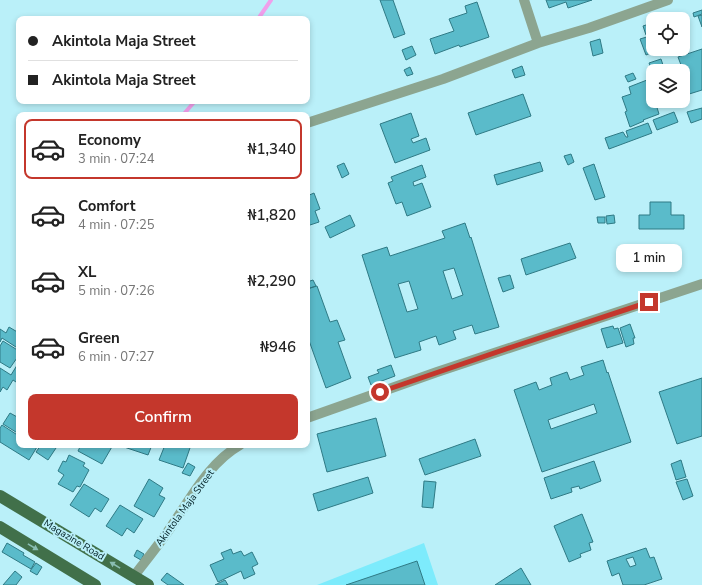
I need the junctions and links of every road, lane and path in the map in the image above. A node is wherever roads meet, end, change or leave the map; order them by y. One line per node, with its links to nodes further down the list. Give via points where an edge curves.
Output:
1 (524, 0): 3 (street)
2 (668, 0): 3 (street)
3 (538, 43): 4 (street, via 443,79)
4 (310, 122)
5 (702, 284): 6 (street)
6 (310, 415)
7 (235, 448): 10 (street, Akintola Maja Street, via 205,477)
8 (0, 496): 10 (main road, Magazine Road, one-way to 8)
9 (0, 527): 11 (main road, one-way to 11)
10 (134, 576): 12 (main road, Magazine Road)
11 (95, 585)
12 (148, 585)

